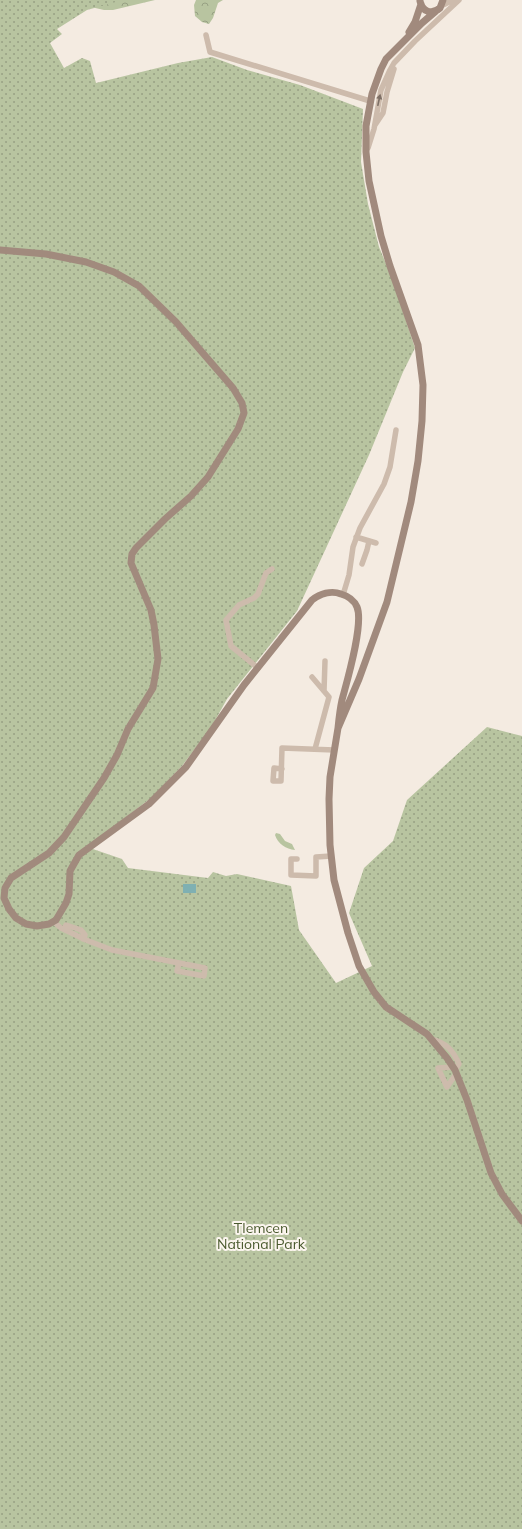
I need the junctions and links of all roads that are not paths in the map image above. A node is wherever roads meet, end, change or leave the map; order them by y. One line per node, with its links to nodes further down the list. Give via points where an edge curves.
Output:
1 (453, 0): 4 (street)
2 (459, 0): 8 (street, via 430,25 399,58 391,77 383,113 374,126)
3 (421, 2): 4 (main road, via 426,11 431,12); 6 (main road, via 413,26)
4 (440, 6): 6 (main road)
5 (206, 35): 7 (street, via 210,52)
6 (398, 47): 7 (main road, via 380,69)
7 (370, 101): 8 (main road, via 366,126)
8 (366, 152): 21 (main road, via 369,181 381,236 418,345 423,408 411,502 387,602 362,672)
9 (0, 250): 27 (main road, via 46,254 86,262 114,272 139,286 202,351 233,388 244,408 238,429 208,477 136,548 131,558 151,610 154,625 158,659 153,688 131,723 104,778 64,837 49,853 11,878 5,888 4,898 12,914 20,921 37,926)
10 (396, 430): 11 (street, via 390,467 384,484)
11 (356, 537): 12 (street); 16 (street)
12 (369, 541): 13 (street); 14 (street)
13 (376, 543)
14 (362, 564)
15 (272, 569): 18 (street, via 266,573 258,594 238,605 226,620 231,646)
16 (344, 595): 18 (main road, via 330,593 312,600); 21 (main road, via 357,607 359,621)
17 (325, 661): 20 (street)
18 (258, 668): 27 (main road, via 176,778 142,810 79,855 70,871 66,903)
19 (312, 677): 20 (street)
20 (324, 691): 22 (street, via 329,697)
21 (338, 728): 23 (main road)
22 (315, 749): 23 (street); 24 (street, via 282,748)
23 (334, 750): 25 (main road, via 329,799)
24 (282, 769)
25 (331, 856): 26 (street, via 316,857 316,876 291,875 291,859); 29 (main road, via 334,880 348,933 366,980 386,1007 418,1027 442,1050 467,1100 491,1173 502,1194)
26 (297, 859)
27 (54, 922): 28 (street, via 83,939 112,950)
28 (179, 963)
29 (522, 1220)

